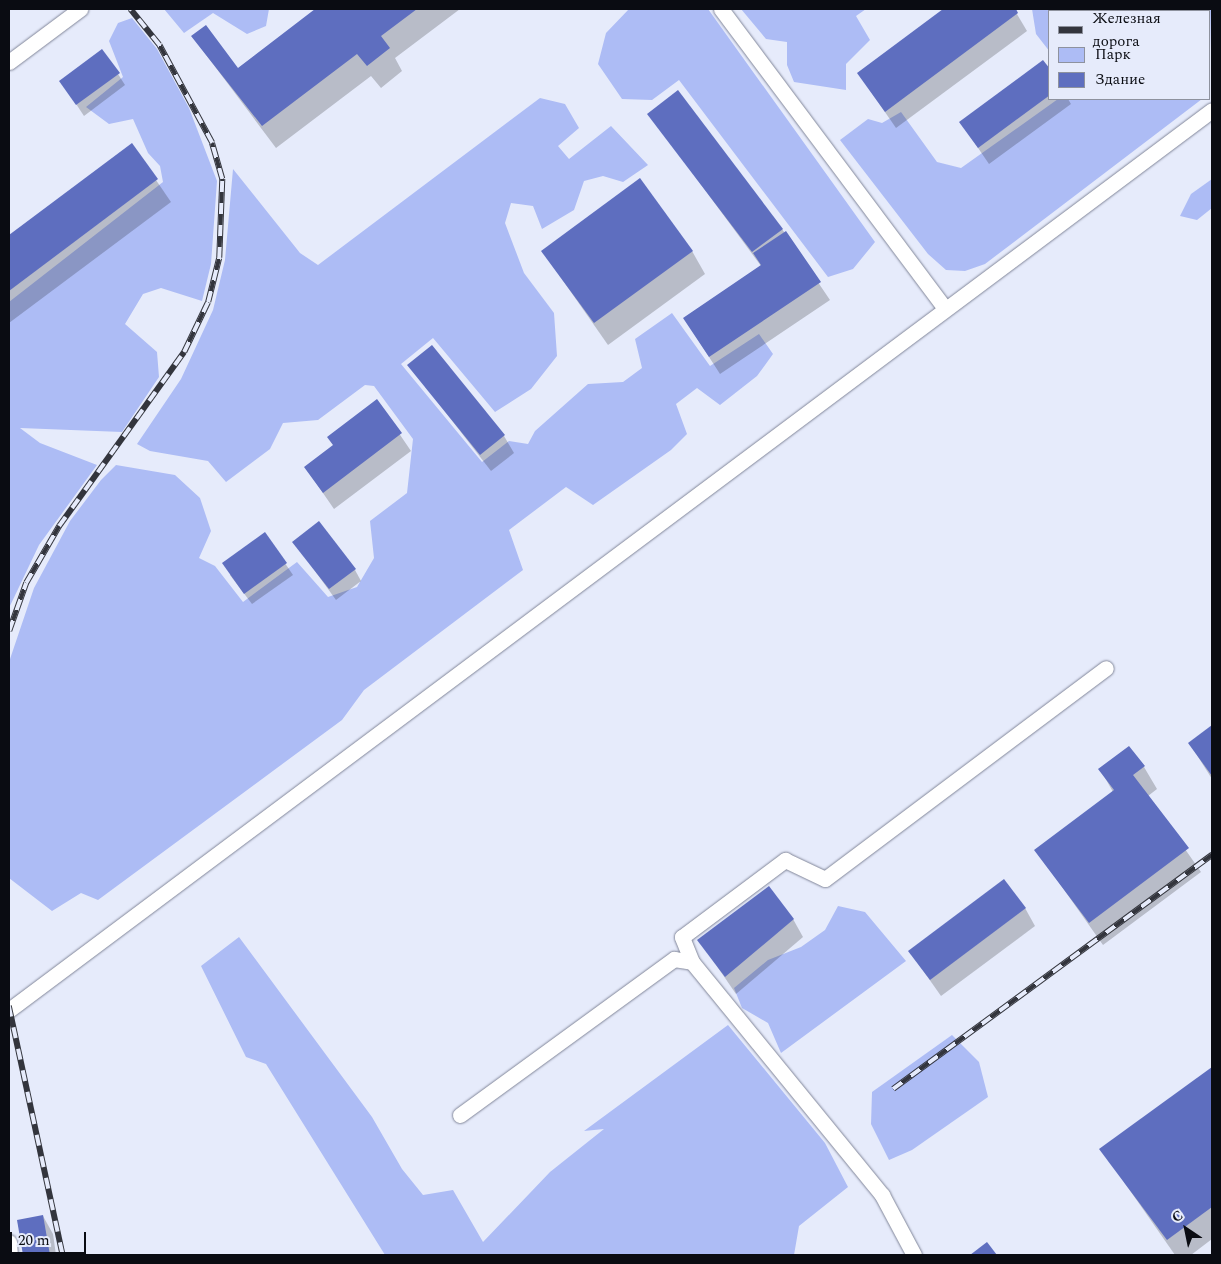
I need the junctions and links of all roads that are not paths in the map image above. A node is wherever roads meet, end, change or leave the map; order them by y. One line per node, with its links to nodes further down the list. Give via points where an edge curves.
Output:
1 (721, 9): 5 (lane)
2 (73, 11): 3 (lane)
3 (9, 62)
4 (1212, 110): 5 (lane)
5 (945, 308): 8 (lane)
6 (1106, 668): 7 (lane, via 825,879 785,860 682,937)
7 (692, 962): 9 (lane, via 674,959); 12 (lane, via 882,1195)
8 (9, 1010)
9 (460, 1115)
10 (9, 1242): 11 (lane)
11 (10, 1255)
12 (914, 1255)

